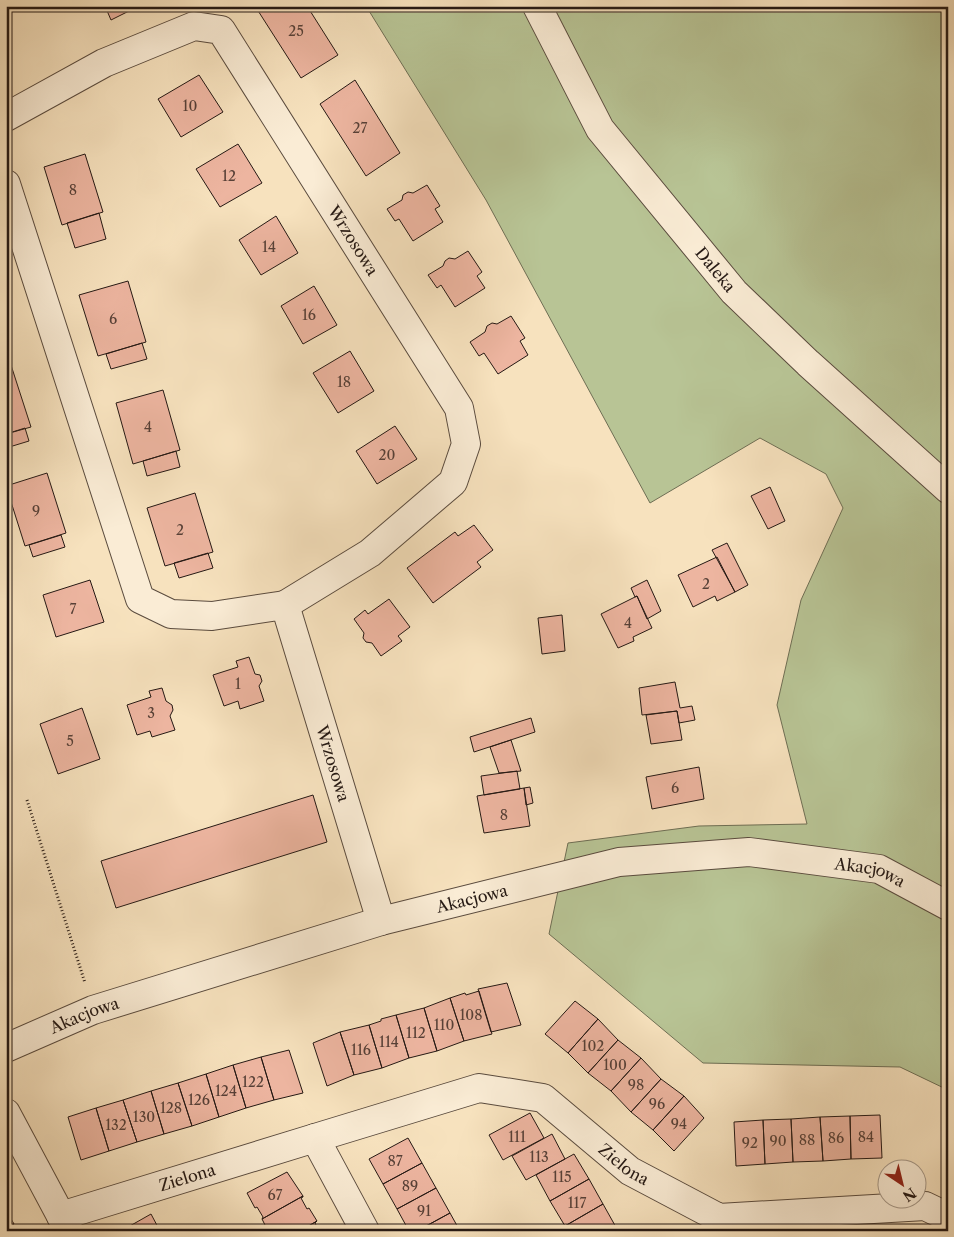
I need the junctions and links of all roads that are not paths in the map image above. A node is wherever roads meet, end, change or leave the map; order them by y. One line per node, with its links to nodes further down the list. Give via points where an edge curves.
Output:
1 (537, 6): 4 (street, Daleka, via 600,129 734,292)
2 (6, 117): 5 (street, Wrzosowa, via 104,63 194,26 221,30 458,408 466,444 453,482 370,553)
3 (6, 184): 5 (street, Wrzosowa, via 140,599 171,614 212,616)
4 (948, 489)
5 (285, 605): 7 (street, Wrzosowa)
6 (948, 906): 7 (street, Akacjowa, via 879,870 749,852 619,862)
7 (381, 921): 8 (street, Akacjowa, via 93,1010)
8 (6, 1048)
9 (6, 1113): 12 (street, Zielona)
10 (314, 1138): 11 (street, Zielona, via 479,1088 542,1098 630,1171 720,1218 925,1206); 12 (street, Zielona); 13 (street)
11 (948, 1216)
12 (65, 1223)
13 (365, 1231)

